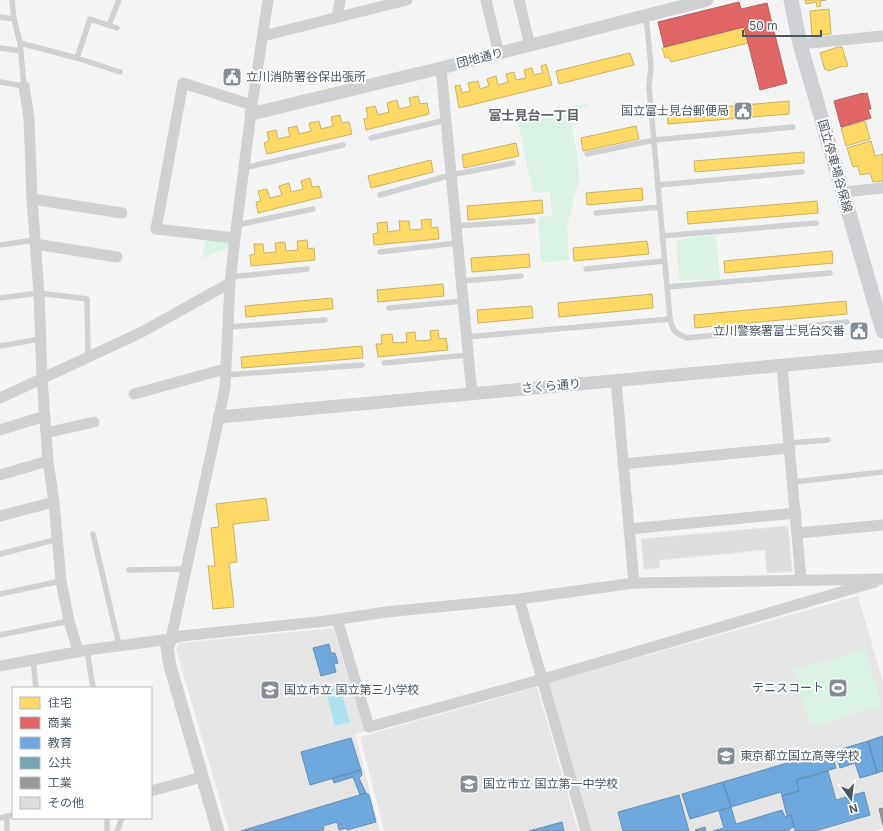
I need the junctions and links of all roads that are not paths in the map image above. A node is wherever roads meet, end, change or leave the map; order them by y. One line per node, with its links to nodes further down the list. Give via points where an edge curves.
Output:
1 (12, 0): 14 (lane)
2 (119, 0): 15 (lane)
3 (268, 0): 17 (street)
4 (340, 0): 13 (street)
5 (408, 0): 13 (street)
6 (486, 0): 24 (street)
7 (519, 0): 21 (street)
8 (707, 0): 10 (street, 団地通り)
9 (791, 0): 20 (main road, 国立停車場谷保線)
10 (692, 2): 11 (street, 団地通り)
11 (646, 16): 21 (street, 団地通り); 34 (lane, via 651,66 648,82)
12 (0, 17): 14 (lane)
13 (337, 18): 17 (street)
14 (14, 19): 19 (lane)
15 (109, 25): 16 (lane); 25 (lane, via 90,19)
16 (117, 28)
17 (263, 36): 30 (street)
18 (883, 36): 20 (street)
19 (20, 43): 23 (lane); 25 (lane)
20 (800, 44): 43 (main road, 国立停車場谷保線)
21 (530, 46): 24 (street, 団地通り)
22 (0, 48): 23 (lane)
23 (21, 51): 29 (lane)
24 (499, 54): 26 (street, 団地通り)
25 (77, 58): 27 (lane)
26 (441, 68): 30 (street, 団地通り); 31 (street)
27 (120, 72)
28 (0, 82): 29 (lane)
29 (24, 86): 45 (street, via 29,118)
30 (252, 110): 38 (street); 55 (street, via 183,83 156,229)
31 (446, 120): 33 (lane); 40 (street)
32 (793, 127): 34 (lane)
33 (371, 138)
34 (654, 140): 36 (lane); 41 (lane)
35 (342, 145): 38 (lane)
36 (587, 154)
37 (514, 163): 40 (lane)
38 (244, 168): 52 (street)
39 (802, 172): 41 (lane)
40 (451, 175): 44 (lane); 53 (street)
41 (658, 185): 46 (lane)
42 (883, 188): 43 (street)
43 (843, 192): 77 (main road, 国立停車場谷保線)
44 (380, 195)
45 (32, 199): 48 (street); 56 (street)
46 (660, 207): 49 (lane); 54 (lane)
47 (313, 209): 52 (lane)
48 (122, 213)
49 (596, 213)
50 (533, 221): 53 (lane)
51 (816, 223): 54 (lane)
52 (237, 225): 55 (street)
53 (456, 226): 57 (street)
54 (662, 236): 61 (lane)
55 (235, 238): 66 (street)
56 (35, 242): 58 (lane); 60 (street); 69 (street)
57 (457, 243): 59 (lane); 67 (street)
58 (0, 245)
59 (380, 252)
60 (117, 257)
61 (664, 261): 63 (lane); 68 (lane)
62 (307, 269): 66 (lane)
63 (586, 269)
64 (830, 273): 68 (lane)
65 (521, 276): 67 (lane)
66 (231, 280): 76 (street); 83 (street, via 140,333)
67 (461, 280): 71 (street)
68 (667, 287): 73 (lane)
69 (39, 293): 70 (lane); 79 (street); 83 (lane, via 87,299)
70 (0, 298)
71 (463, 301): 72 (lane); 78 (street)
72 (389, 308)
73 (670, 319): 75 (lane, via 676,334 686,338); 78 (lane)
74 (325, 320): 76 (lane)
75 (847, 322)
76 (228, 327): 87 (street)
77 (883, 331)
78 (466, 337): 81 (street)
79 (40, 339): 80 (lane); 88 (street)
80 (0, 346)
81 (468, 354): 84 (lane); 91 (street)
82 (883, 356): 86 (street, さくら通り)
83 (88, 357): 88 (street)
84 (384, 363)
85 (362, 365): 87 (lane)
86 (782, 366): 89 (street, さくら通り); 99 (street)
87 (225, 372): 90 (street); 94 (street)
88 (42, 378): 92 (street); 93 (street)
89 (616, 380): 91 (street, さくら通り); 101 (street)
90 (134, 394)
91 (472, 394): 94 (street, さくら通り)
92 (0, 398)
93 (45, 416): 96 (street); 97 (street)
94 (219, 417): 114 (street)
95 (94, 422): 97 (street)
96 (0, 430)
97 (46, 433): 100 (street)
98 (828, 440): 99 (lane)
99 (789, 445): 101 (street); 104 (street)
100 (48, 461): 103 (street); 105 (street)
101 (623, 464): 109 (street)
102 (883, 472): 104 (lane)
103 (0, 476)
104 (793, 482): 106 (street)
105 (54, 502): 107 (street); 112 (street)
106 (796, 513): 109 (street); 110 (street)
107 (0, 516)
108 (883, 524): 110 (street)
109 (629, 529): 119 (street)
110 (798, 533): 117 (street)
111 (93, 534): 126 (lane)
112 (58, 539): 113 (lane); 118 (street)
113 (0, 554)
114 (187, 569): 115 (lane); 125 (street)
115 (129, 570)
116 (883, 579): 117 (street); 130 (street)
117 (801, 580): 119 (street)
118 (61, 581): 120 (lane); 123 (street)
119 (634, 583): 121 (street)
120 (0, 594)
121 (519, 599): 122 (street); 130 (street)
122 (337, 619): 125 (street); 130 (street, via 369,727)
123 (69, 621): 124 (lane); 127 (street)
124 (0, 635)
125 (171, 639): 126 (street); 133 (street, via 167,648 170,666)
126 (119, 645): 127 (street)
127 (83, 651): 128 (street); 132 (lane)
128 (33, 660): 129 (street); 131 (lane)
129 (0, 666)
130 (542, 679): 143 (street)
131 (36, 687)
132 (92, 687)
133 (202, 777): 134 (street); 142 (street)
134 (152, 791)
135 (10, 816): 136 (lane); 139 (lane)
136 (0, 818)
137 (107, 819): 140 (lane)
138 (122, 819): 141 (lane)
139 (8, 831)
140 (107, 831)
141 (117, 831)
142 (218, 831)
143 (586, 831)

